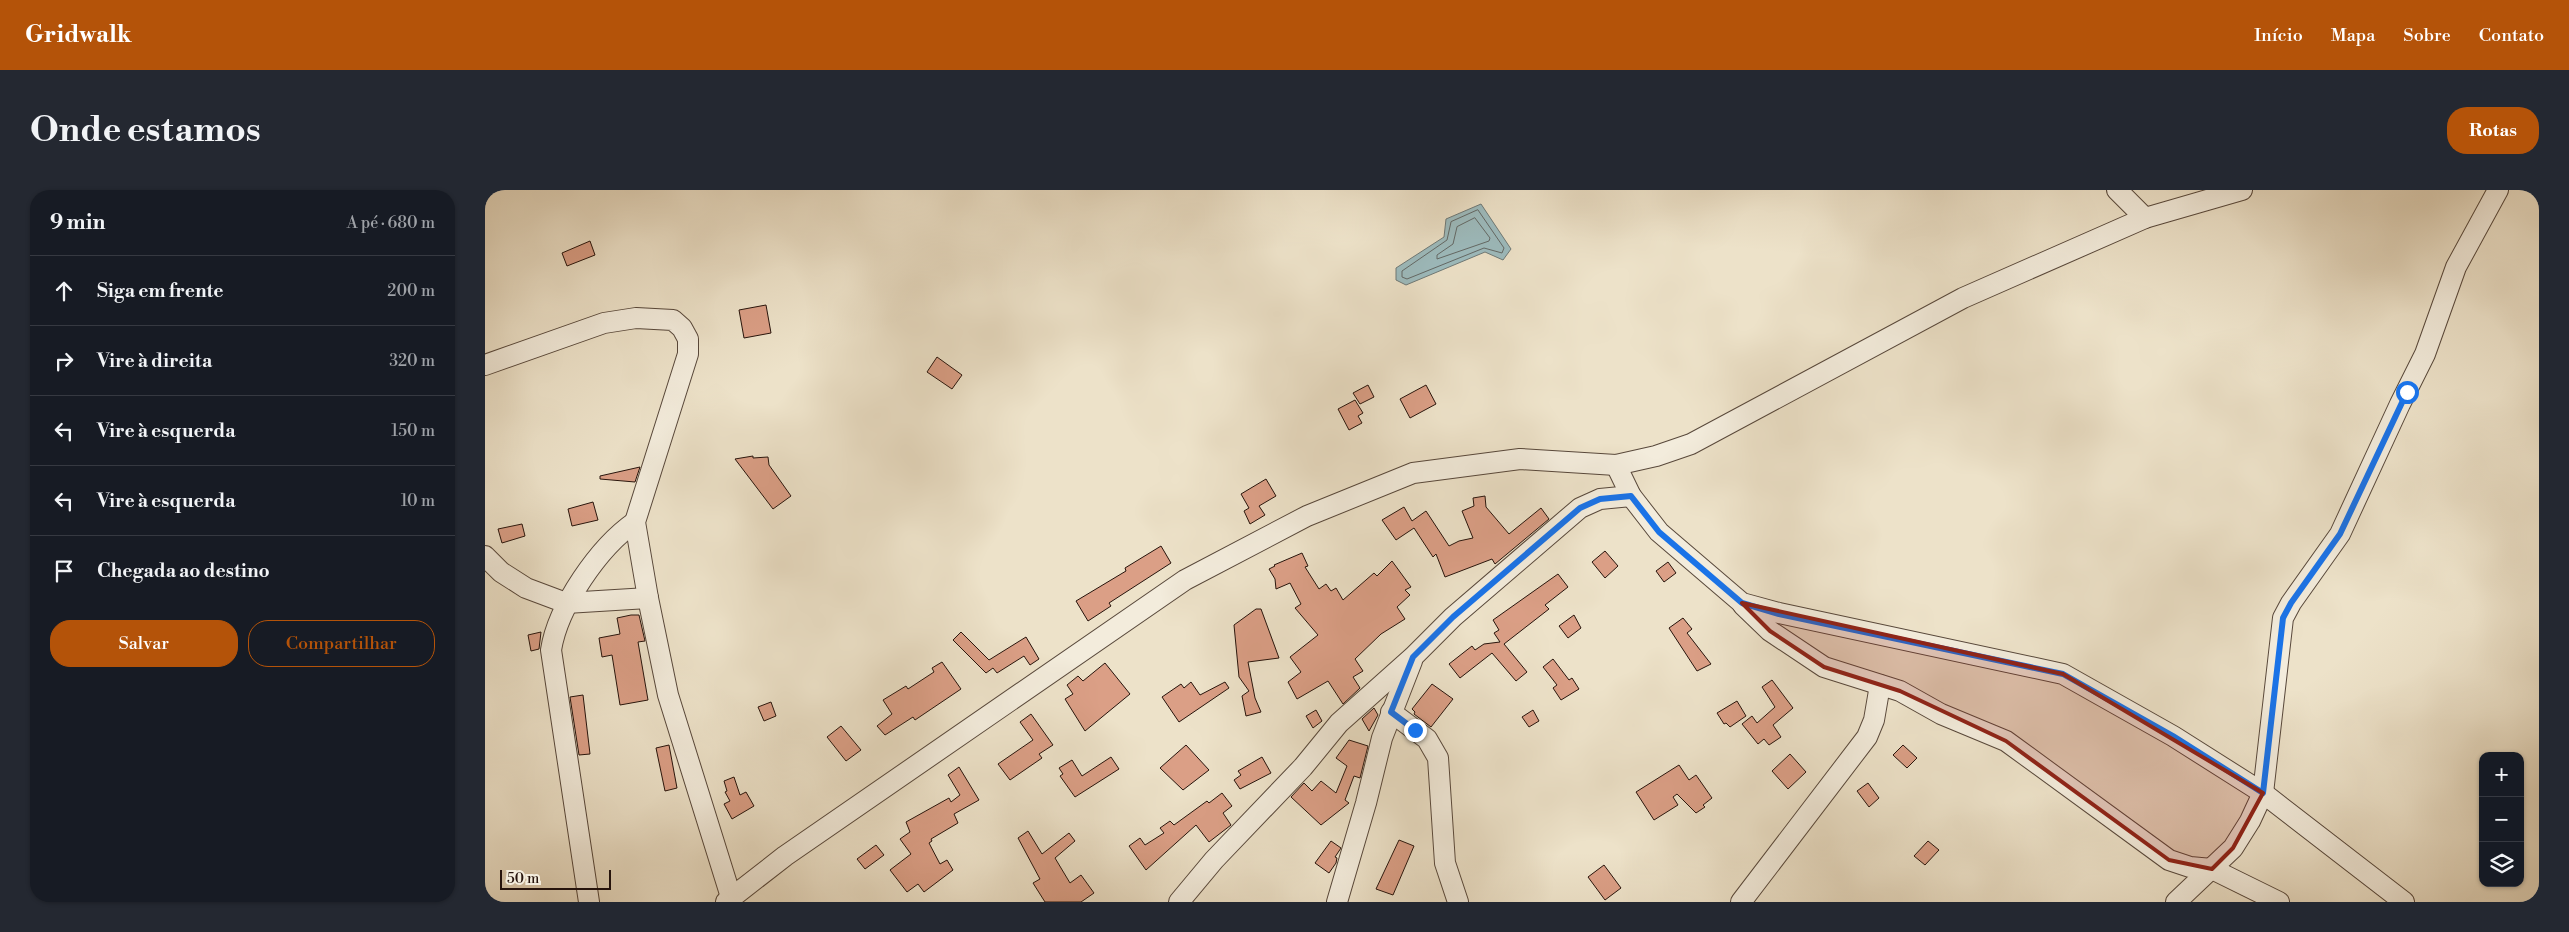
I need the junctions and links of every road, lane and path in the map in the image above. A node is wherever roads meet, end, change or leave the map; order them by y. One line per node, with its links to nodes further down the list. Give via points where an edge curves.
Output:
1 (2117, 190): 4 (street)
2 (2243, 190): 4 (street)
3 (2498, 190): 16 (street, via 2456,267 2425,354 2340,534 2283,618)
4 (2145, 218): 6 (street, via 1963,298 1691,444)
5 (485, 365): 8 (street, via 619,319 673,320 682,328 688,339 689,354)
6 (1616, 465): 7 (street); 18 (street, via 1520,459 1413,473 1307,516 1185,580 785,856)
7 (1631, 496): 12 (street, via 1659,532); 13 (street, via 1600,499 1580,508 1453,617)
8 (635, 522): 10 (street); 11 (street, via 612,540)
9 (485, 556): 11 (street, via 501,572 526,588)
10 (647, 598): 11 (street); 18 (street, via 668,694)
11 (566, 603): 19 (street, via 551,650)
12 (1742, 603): 14 (street, via 1770,630 1817,663); 16 (street, via 1779,614 2063,674 2173,736)
13 (1413, 657): 15 (street); 20 (street, via 1339,723)
14 (1880, 685): 17 (street, via 2007,741 2169,860 2190,867); 23 (street, via 1867,737)
15 (1391, 712): 21 (street); 22 (street, via 1427,739 1438,758 1445,863)
16 (2263, 793): 17 (street, via 2233,848); 26 (street)
17 (2212, 869): 24 (street); 25 (street)
18 (729, 900)
19 (589, 902)
20 (1179, 902)
21 (1337, 902)
22 (1459, 902)
23 (1741, 902)
24 (2176, 902)
25 (2279, 902)
26 (2404, 902)

